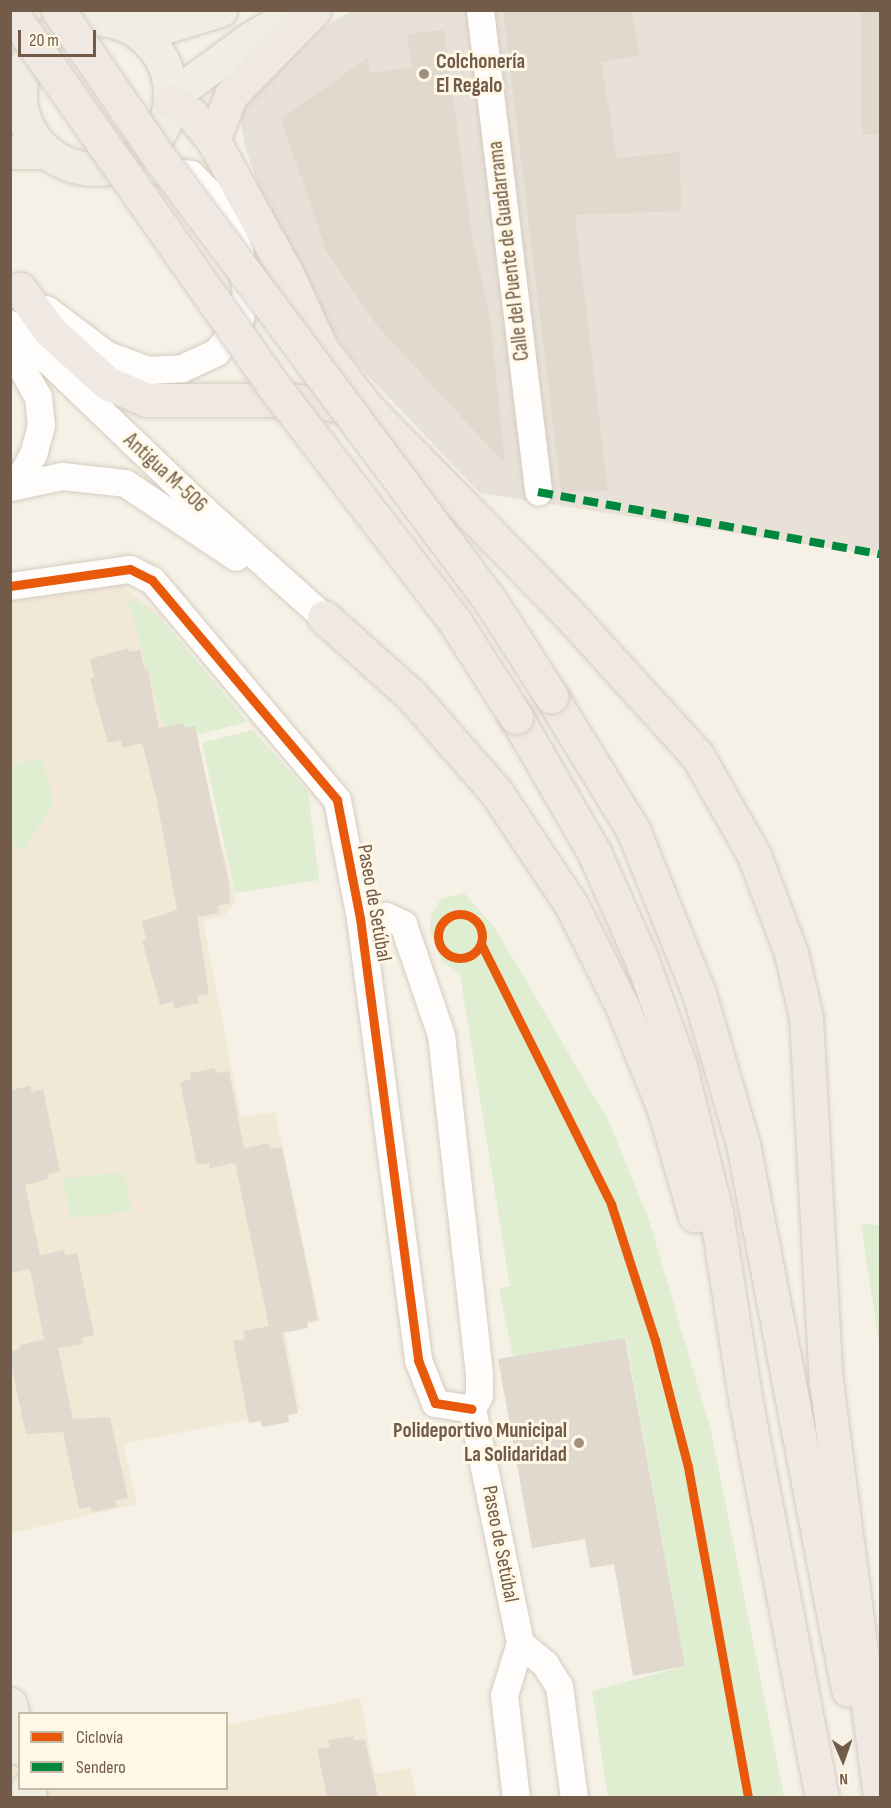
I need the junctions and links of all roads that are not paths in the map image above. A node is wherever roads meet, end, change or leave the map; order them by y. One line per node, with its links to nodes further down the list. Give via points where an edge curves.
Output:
1 (58, 10): 31 (highway, bridge, via 158,156 490,602 633,830 699,993 745,1155 819,1552)
2 (300, 10): 9 (main road, via 251,38)
3 (314, 10): 10 (highway, via 231,95)
4 (480, 10): 19 (street, Calle del Puente de Guadarrama)
5 (10, 11): 23 (highway, bridge, via 272,384 455,622 516,717 594,852 641,958 680,1063 716,1212)
6 (214, 12): 7 (main road, via 164,27)
7 (130, 27): 8 (main road, via 105,19 65,24 43,39); 9 (main road, via 161,57)
8 (15, 85): 12 (main road, via 28,130)
9 (171, 99): 10 (highway, via 192,115); 13 (main road, via 161,130 145,151)
10 (213, 140): 17 (highway, via 287,274 322,350)
11 (10, 152): 12 (main road)
12 (46, 152): 13 (main road, via 68,165)
13 (122, 165): 14 (street, via 191,174 217,201 240,253 246,292 238,327 216,352 182,368 148,370 107,355)
14 (15, 284): 17 (highway, via 49,330 107,383 147,400 288,399)
15 (10, 324): 21 (street, Antigua M-506, via 195,501)
16 (10, 347): 18 (street, via 38,397 41,425 33,454)
17 (367, 408): 32 (highway, via 564,609 696,755 754,855 791,952 806,1017 826,1381)
18 (13, 486): 21 (street, via 62,476 125,483)
19 (538, 492)
20 (10, 586): 22 (street, Paseo de Setúbal, via 129,569 152,580 337,800)
21 (324, 616): 23 (highway, via 412,696 496,792 572,906 623,1008 664,1109)
22 (360, 918): 24 (street, Paseo de Setúbal, via 418,1360 435,1403); 24 (street, Paseo de Setúbal, via 386,916 403,924 441,1035 479,1376 479,1395)
23 (746, 1403): 30 (highway)
24 (472, 1409): 25 (street, Paseo de Setúbal)
25 (520, 1643): 28 (street, Paseo de Setúbal, via 504,1695); 29 (street, via 545,1664 559,1686)
26 (10, 1704): 27 (main road)
27 (18, 1739)
28 (516, 1797)
29 (574, 1797)
30 (822, 1797)
31 (871, 1797)
32 (880, 1797)

